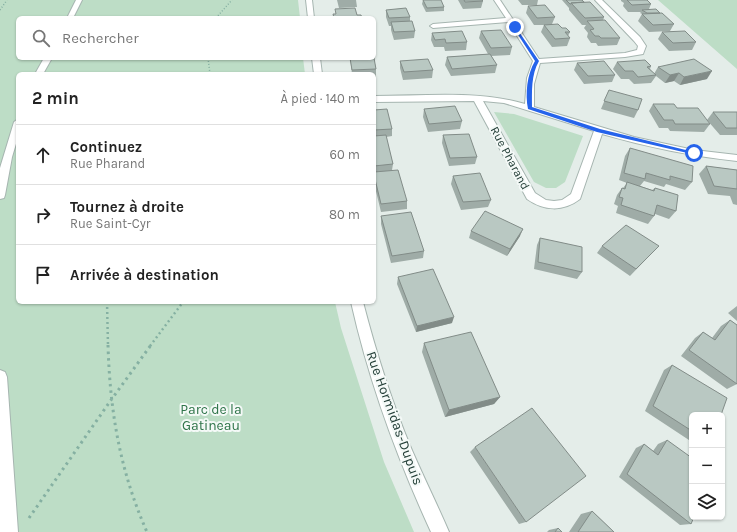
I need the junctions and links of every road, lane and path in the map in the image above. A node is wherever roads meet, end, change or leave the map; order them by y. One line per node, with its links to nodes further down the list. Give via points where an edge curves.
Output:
1 (7, 0): 7 (path)
2 (79, 0): 8 (street)
3 (232, 0): 9 (path)
4 (309, 0): 10 (street)
5 (497, 0): 11 (street)
6 (598, 0): 16 (street, via 637,39 642,46 640,52)
7 (0, 10)
8 (71, 16)
9 (218, 16)
10 (311, 16)
11 (511, 20): 12 (street); 16 (street)
12 (434, 26)
13 (47, 60): 17 (street)
14 (208, 60): 18 (path)
15 (316, 60): 19 (street)
16 (537, 61): 22 (street, via 530,84)
17 (40, 72)
18 (210, 72)
19 (318, 72)
20 (477, 98): 21 (street); 22 (street, via 504,101); 24 (street, Rue Pharand, via 531,196 538,202 549,205 562,205 576,196)
21 (376, 99)
22 (530, 108): 24 (street)
23 (16, 128): 26 (street, via 7,157)
24 (599, 130): 25 (street, via 694,153)
25 (737, 158)
26 (0, 195)
27 (107, 304): 31 (path, via 107,355)
28 (183, 304): 31 (path)
29 (357, 304): 35 (street, Rue Hormidas-Dupuis, via 401,441)
30 (0, 377): 33 (street)
31 (111, 400): 32 (path); 34 (path, via 120,452 136,510)
32 (28, 520)
33 (9, 532)
34 (146, 532)
35 (440, 532)

